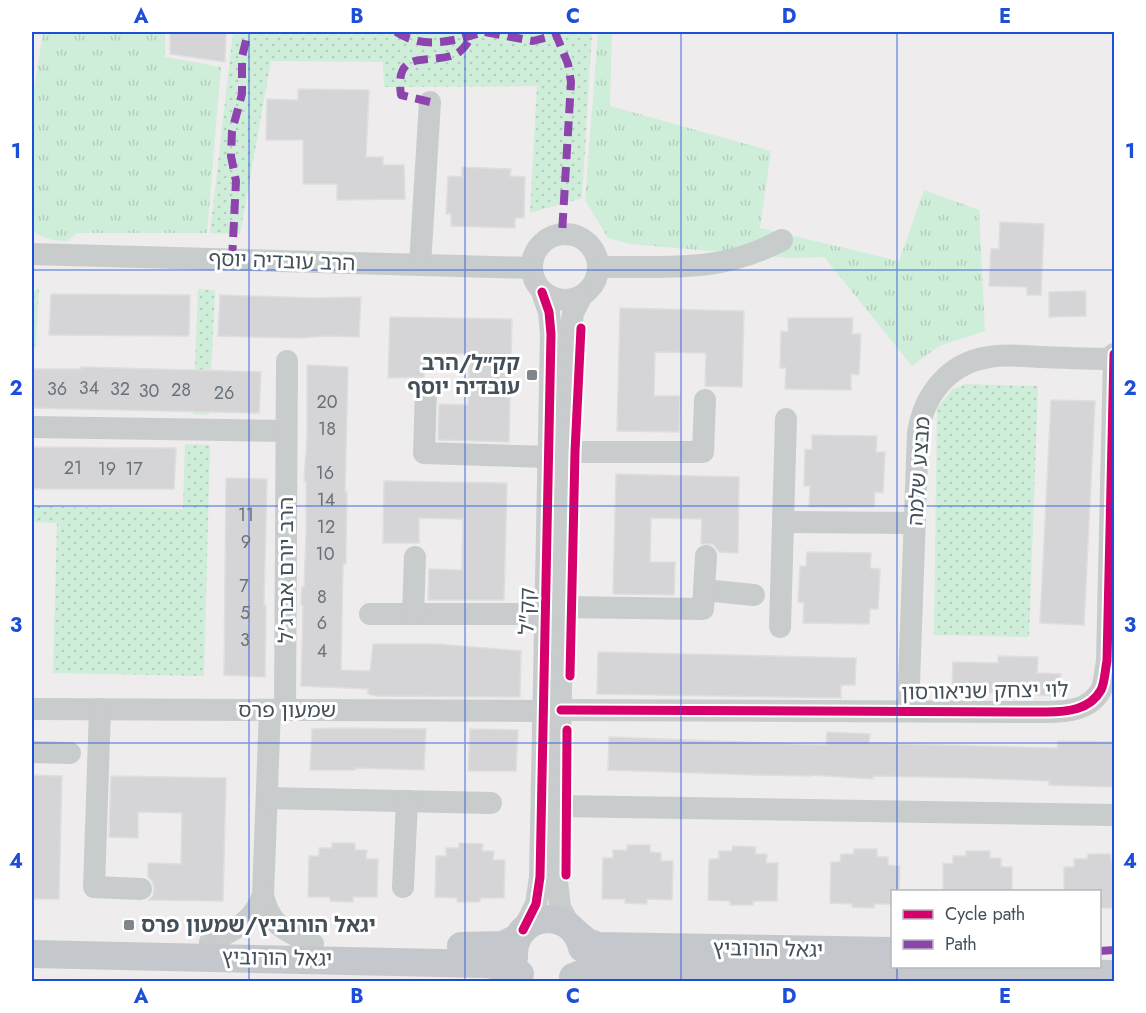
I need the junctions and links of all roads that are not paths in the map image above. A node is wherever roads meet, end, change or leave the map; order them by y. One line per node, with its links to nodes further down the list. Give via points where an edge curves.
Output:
1 (429, 102): 4 (street)
2 (782, 240): 5 (street, via 744,258 709,266)
3 (32, 254): 4 (street, הרב עובדיה יוסף)
4 (420, 265): 6 (street, הרב עובדיה יוסף)
5 (599, 267): 6 (street, via 596,253 586,241 564,234 549,238 540,246); 8 (street, via 595,282)
6 (532, 268): 7 (street)
7 (542, 292): 8 (street, via 561,301); 17 (street, קק"ל, via 550,318)
8 (581, 297): 17 (street, קק"ל, via 570,328)
9 (1114, 354): 10 (street, לוי יצחק שניאורסון)
10 (1114, 360): 19 (street, מבצע שלמה, via 991,356 967,363 946,377 929,396 920,420); 32 (street, לוי יצחק שניאורסון, via 1107,661 1101,689 1089,704 1068,712)
11 (287, 362): 16 (street, הרב יורם אברג'ל)
12 (426, 390): 17 (street, via 424,453)
13 (705, 400): 17 (street, via 703,452)
14 (786, 419): 18 (street)
15 (32, 427): 16 (street)
16 (286, 431): 30 (street, הרב יורם אברג'ל)
17 (557, 454): 24 (street, קק"ל)
18 (783, 522): 19 (street); 27 (street)
19 (915, 523): 32 (street, מבצע שלמה)
20 (706, 556): 22 (street)
21 (415, 557): 26 (street)
22 (704, 590): 23 (street); 24 (street, via 703,609)
23 (754, 595)
24 (554, 611): 26 (street); 31 (street, קק"ל)
25 (369, 614): 26 (street)
26 (412, 614)
27 (780, 627)
28 (32, 709): 29 (street, שמעון פרס)
29 (100, 709): 30 (street, שמעון פרס); 41 (street, via 94,887)
30 (278, 710): 31 (street, שמעון פרס); 35 (street, הרב יורם אברג'ל)
31 (552, 710): 32 (street, לוי יצחק שניאורסון); 38 (street, קק"ל); 44 (street, קק"ל, via 540,885 536,904)
32 (908, 710)
33 (32, 752): 34 (street)
34 (70, 753)
35 (267, 798): 36 (street); 42 (street, הרב יורם אברג'ל)
36 (407, 801): 37 (street); 40 (street)
37 (491, 803)
38 (559, 806): 39 (street); 43 (street, קק"ל, via 558,896)
39 (1114, 814)
40 (404, 887)
41 (141, 889)
42 (263, 896): 46 (street, via 246,923); 47 (street, via 269,914 279,926)
43 (573, 930): 44 (main road, יגאל הורוביץ, via 558,920 547,919 532,923); 48 (main road, יגאל הורוביץ, via 598,946); 53 (main road, via 582,952 579,968)
44 (520, 934): 47 (main road, יגאל הורוביץ, via 502,945 489,946); 52 (main road, via 513,954)
45 (32, 940): 46 (main road, יגאל הורוביץ)
46 (210, 942): 47 (main road, יגאל הורוביץ)
47 (313, 944)
48 (891, 951)
49 (32, 954): 52 (main road, יגאל הורוביץ, via 487,964 504,967)
50 (1114, 974): 51 (main road, יגאל הורוביץ)
51 (1004, 977): 53 (main road, יגאל הורוביץ, via 596,968)
52 (524, 978)
53 (570, 979)

